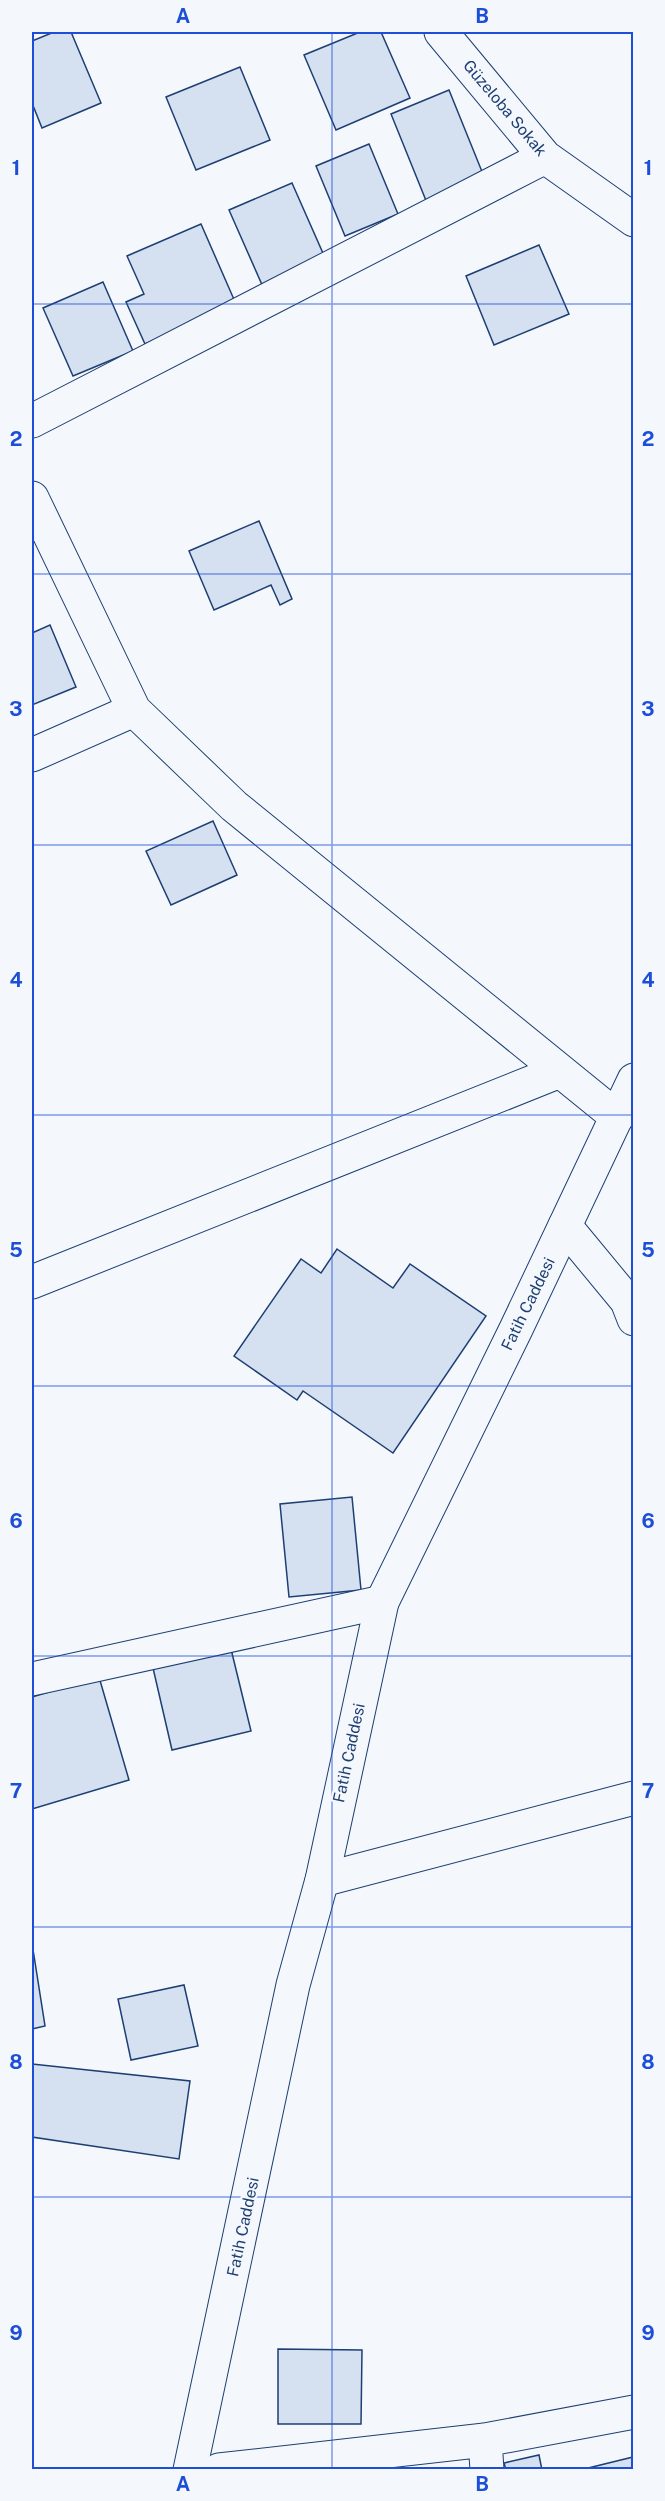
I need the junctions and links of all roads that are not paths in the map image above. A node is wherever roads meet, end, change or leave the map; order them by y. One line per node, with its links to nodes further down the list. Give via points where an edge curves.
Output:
1 (441, 32): 2 (street, Güzeloba Sokak)
2 (545, 157): 3 (street, Güzeloba Sokak); 4 (street)
3 (633, 220)
4 (32, 422)
5 (32, 498): 6 (street)
6 (134, 710): 7 (street); 8 (street, via 234,806)
7 (32, 755)
8 (560, 1071): 10 (street); 12 (street)
9 (633, 1080): 10 (street, Fatih Caddesi)
10 (616, 1117): 11 (street, Fatih Caddesi)
11 (565, 1226): 13 (street, via 627,1301); 14 (street, Fatih Caddesi)
12 (32, 1282)
13 (633, 1319)
14 (382, 1602): 15 (street); 17 (street, Fatih Caddesi)
15 (32, 1679)
16 (633, 1798): 17 (street)
17 (322, 1880): 20 (street, Fatih Caddesi, via 293,1985)
18 (633, 2412): 19 (street)
19 (486, 2455): 21 (street)
20 (190, 2469)
21 (219, 2469)

